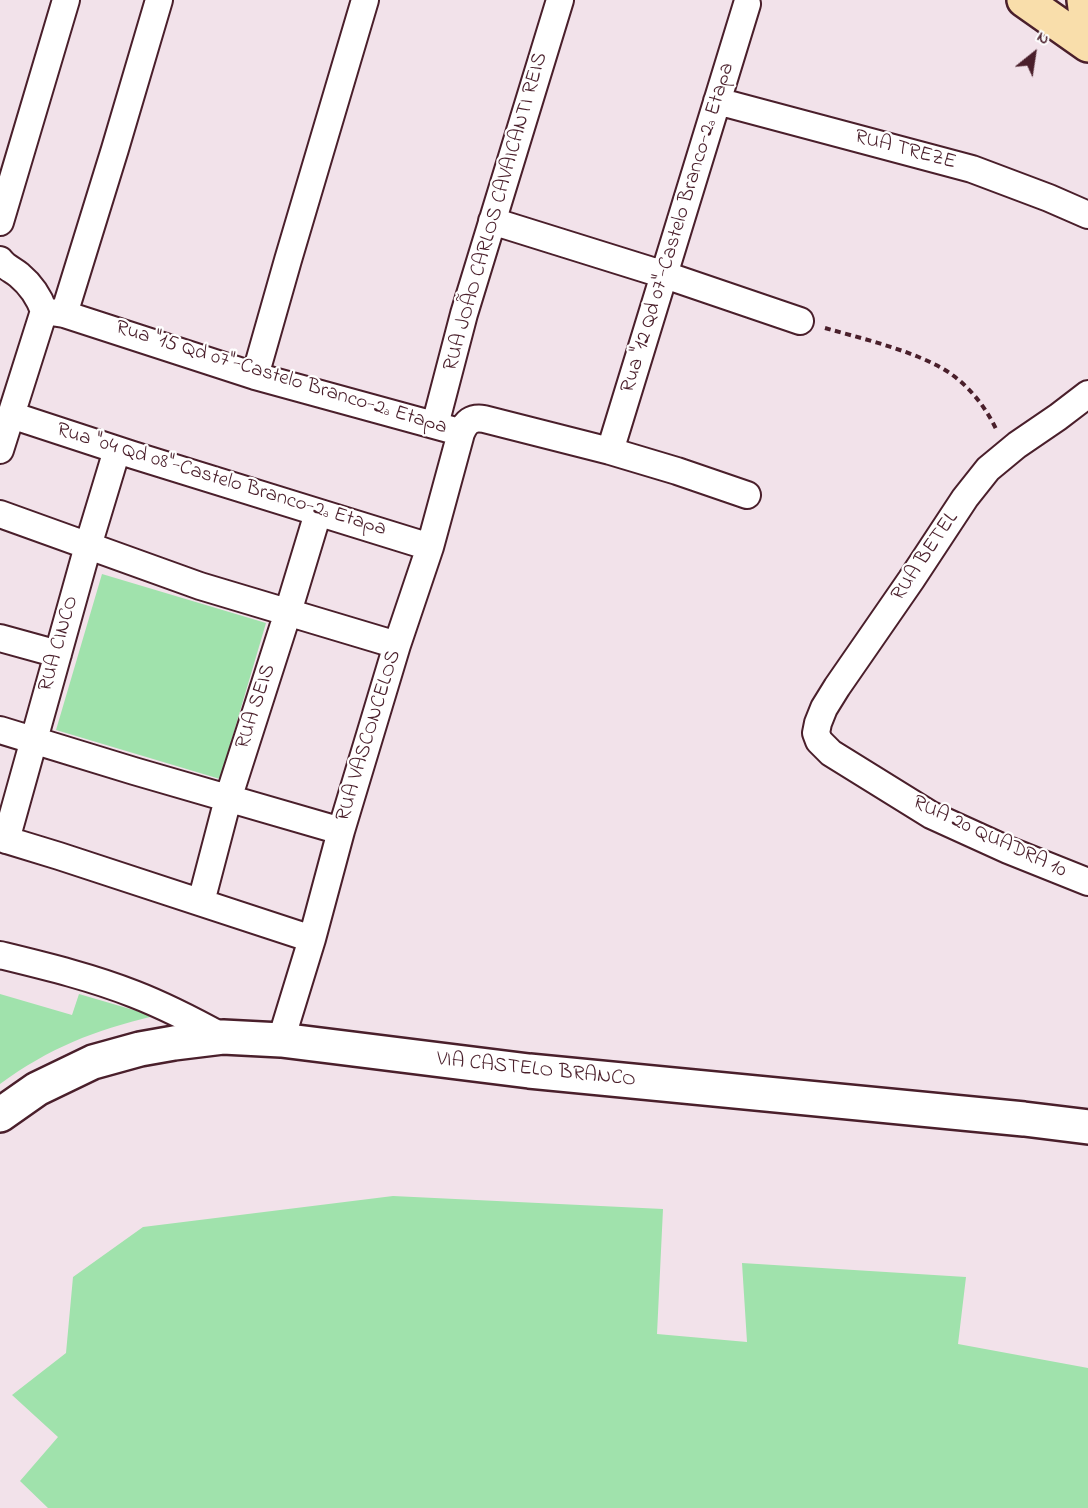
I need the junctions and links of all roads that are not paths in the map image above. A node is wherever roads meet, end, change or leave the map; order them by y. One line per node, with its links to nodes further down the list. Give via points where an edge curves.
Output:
1 (66, 0): 13 (street)
2 (159, 0): 16 (street, via 115,149)
3 (365, 0): 18 (street)
4 (560, 0): 12 (street, RUA JOÃO CARLOS CAVAICANTI REIS)
5 (1024, 0): 9 (main road)
6 (1084, 0): 8 (main road)
7 (747, 4): 10 (street, Rua "12 Qd 07"-Castelo Branco-2ª Etapa)
8 (1088, 13)
9 (1088, 45)
10 (717, 101): 11 (street, RUA TREZE, via 972,169); 15 (street, Rua "12 Qd 07"-Castelo Branco-2ª Etapa)
11 (1088, 215)
12 (492, 221): 15 (street); 21 (street, RUA JOÃO CARLOS CAVAICANTI REIS)
13 (0, 222)
14 (0, 261): 16 (street, via 28,283)
15 (665, 275): 17 (street); 25 (street, Rua "12 Qd 07"-Castelo Branco-2ª Etapa)
16 (54, 312): 18 (street, Rua "15 Qd 07"-Castelo Branco-2ª Etapa); 20 (street)
17 (800, 321)
18 (255, 376): 21 (street, Rua "15 Qd 07"-Castelo Branco-2ª Etapa)
19 (1088, 394): 37 (street, RUA BETEL, via 988,469 965,498 824,708 816,733)
20 (11, 415): 23 (street); 24 (street, Rua "04 Qd 08"-Castelo Branco-2ª Etapa)
21 (435, 425): 22 (street, Rua "15 Qd 07"-Castelo Branco-2ª Etapa)
22 (461, 433): 25 (street, Rua "15 Qd 07"-Castelo Branco-2ª Etapa, via 468,422 484,418); 30 (street, RUA VASCONCELOS)
23 (0, 450)
24 (117, 450): 27 (street, Rua "04 Qd 08"-Castelo Branco-2ª Etapa); 29 (street, RUA CINCO)
25 (610, 451): 26 (street, Rua "15 Qd 07"-Castelo Branco-2ª Etapa)
26 (747, 495)
27 (318, 513): 30 (street, Rua "04 Qd 08"-Castelo Branco-2ª Etapa); 31 (street, RUA SEIS)
28 (0, 514): 29 (street)
29 (88, 546): 31 (street); 34 (street, RUA CINCO)
30 (430, 547): 33 (street, RUA VASCONCELOS)
31 (288, 612): 33 (street); 38 (street, RUA SEIS)
32 (0, 638): 34 (street)
33 (398, 645): 39 (street, RUA VASCONCELOS)
34 (57, 654): 36 (street, RUA CINCO)
35 (0, 730): 36 (street)
36 (34, 741): 38 (street); 40 (street, RUA CINCO)
37 (831, 753): 41 (street, RUA 20 QUADRA 10, via 931,815)
38 (228, 799): 39 (street); 42 (street, RUA SEIS)
39 (340, 831): 43 (street, RUA VASCONCELOS)
40 (3, 839): 42 (street)
41 (1088, 882)
42 (201, 902): 43 (street)
43 (312, 939): 46 (street, RUA VASCONCELOS)
44 (0, 955): 45 (street, via 134,994)
45 (223, 1037): 46 (main road, VIA CASTELO BRANCO); 47 (main road, VIA CASTELO BRANCO, via 174,1042 93,1062 37,1089)
46 (281, 1040): 48 (main road, VIA CASTELO BRANCO, via 529,1071)
47 (0, 1115)
48 (1088, 1127)

